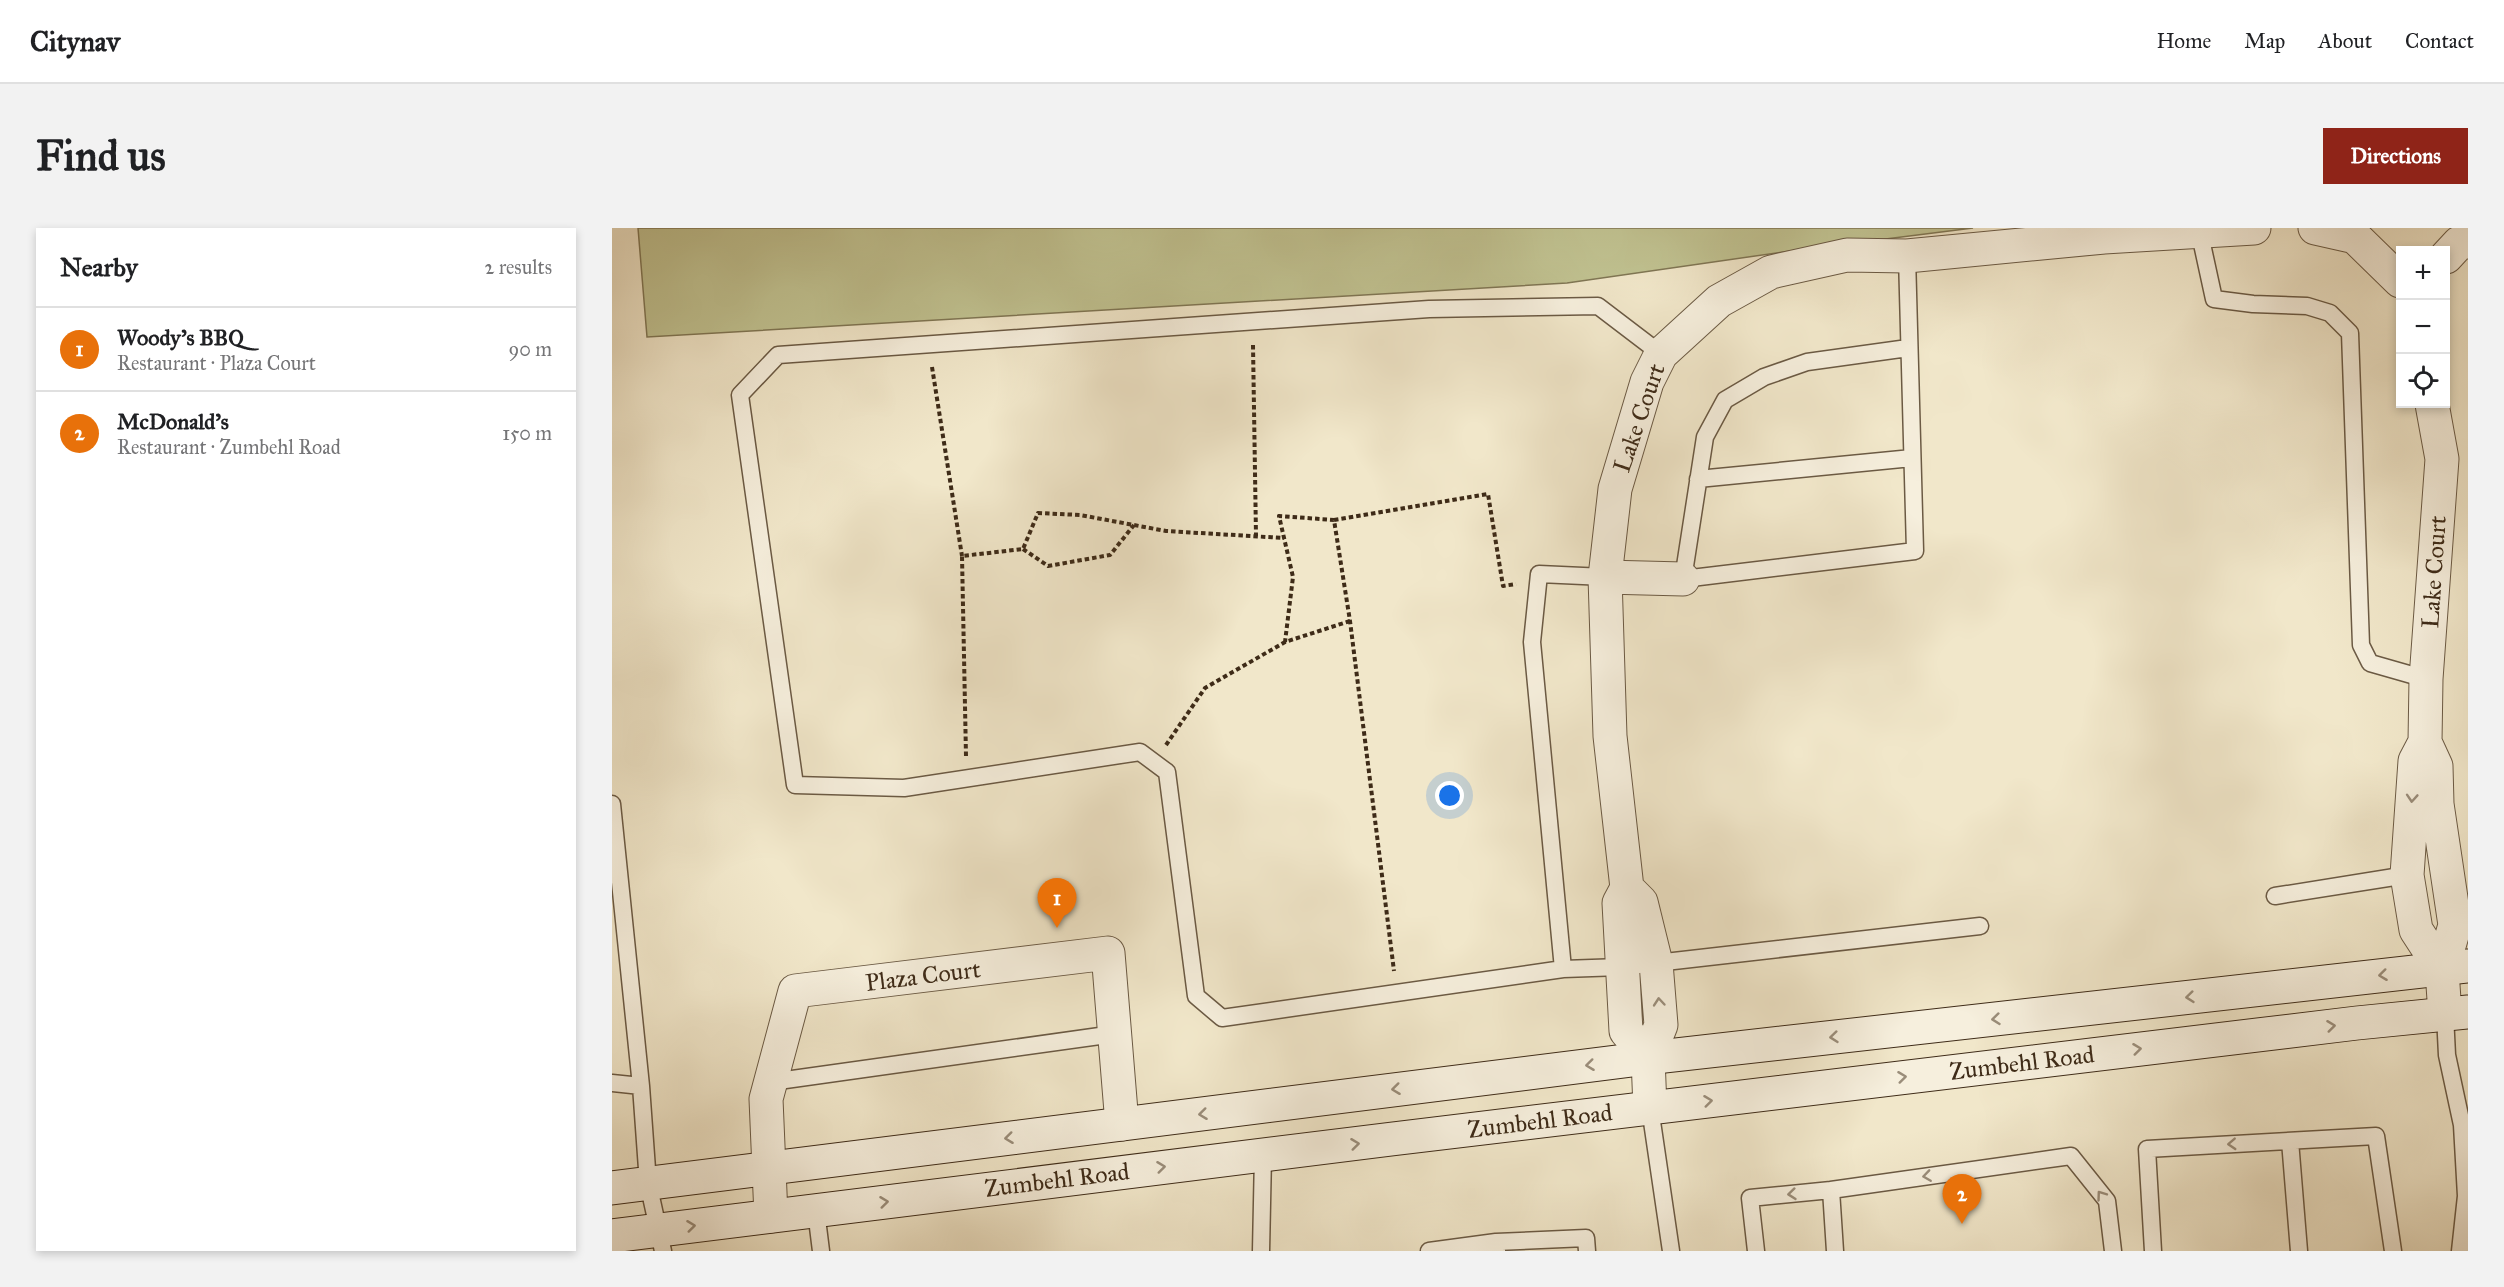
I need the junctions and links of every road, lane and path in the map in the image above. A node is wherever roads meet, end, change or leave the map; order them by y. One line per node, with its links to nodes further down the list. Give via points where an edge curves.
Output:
1 (2254, 228): 3 (main road, Lake Court)
2 (2314, 228): 7 (main road, via 2355,237)
3 (2199, 230): 6 (main road, Lake Court); 26 (lane, via 2214,299 2307,306 2330,312 2350,333 2361,645 2370,663)
4 (2468, 242): 5 (main road, via 2459,243)
5 (2450, 252)
6 (1907, 256): 10 (lane); 11 (main road, Lake Court, via 1847,255 1772,272 1719,301)
7 (2396, 277)
8 (1253, 321): 9 (lane); 11 (lane, via 1430,309 1598,306); 17 (path)
9 (929, 345): 20 (path); 29 (lane, via 778,355 740,395 795,785 904,788)
10 (1908, 348): 13 (lane); 14 (lane, via 1807,362 1764,376 1725,400 1705,437)
11 (1660, 354): 21 (main road, Lake Court, via 1647,382 1615,489)
12 (2433, 408): 26 (main road, Lake Court, via 2442,459)
13 (1912, 458): 14 (lane); 22 (lane, via 1915,551)
14 (1698, 479): 22 (lane)
15 (1334, 520): 18 (path, via 1279,516); 23 (path, via 1488,494 1503,586); 24 (path)
16 (1134, 525): 17 (path, via 1167,531); 19 (path, via 1110,555 1048,567); 19 (path, via 1080,515 1038,513)
17 (1256, 536): 18 (path)
18 (1284, 538): 25 (path, via 1293,577)
19 (1023, 549): 20 (path)
20 (962, 556): 29 (path)
21 (1605, 577): 22 (main road); 23 (lane, via 1539,574); 33 (main road, Lake Court, via 1610,736)
22 (1683, 579)
23 (1538, 580): 40 (lane, via 1532,642)
24 (1350, 621): 25 (path); 41 (path)
25 (1285, 642): 28 (path, via 1205,688)
26 (2426, 679): 27 (main road, Lake Court)
27 (2425, 742): 31 (main road, Lake Court, via 2436,766 2438,804); 32 (main road, Lake Court, one-way to 32, via 2415,761)
28 (1155, 763): 29 (lane, via 1140,752); 41 (lane, via 1167,772 1196,996 1222,1018)
29 (967, 778)
30 (612, 804): 34 (lane)
31 (2457, 868): 32 (main road); 39 (main road, Lake Court)
32 (2407, 875): 35 (lane); 39 (main road, Lake Court, via 2416,930)
33 (1627, 888): 37 (main road, Lake Court, via 1641,902); 38 (main road, Lake Court, via 1618,903)
34 (616, 890): 47 (lane)
35 (2275, 896)
36 (1980, 926): 37 (lane)
37 (1656, 963): 38 (lane); 44 (main road, Lake Court, one-way to 37, via 1661,1025)
38 (1621, 967): 40 (lane); 44 (main road, Lake Court, via 1626,1031)
39 (2455, 968): 42 (main road, Lake Court); 44 (main road, Zumbehl Road, one-way to 44)
40 (1563, 969): 41 (lane)
41 (1396, 993)
42 (2456, 1014): 48 (main road, Zumbehl Road, one-way to 42); 72 (lane, via 2447,1055 2462,1125 2466,1196)
43 (1114, 1034): 45 (lane); 45 (main road, Plaza Court, via 1108,953 795,991); 49 (main road, Plaza Court)
44 (1648, 1058): 48 (main road, Lake Court); 49 (main road, Zumbehl Road, one-way to 49)
45 (771, 1082): 52 (main road, Plaza Court, via 766,1099)
46 (612, 1083): 47 (lane)
47 (641, 1086): 53 (lane)
48 (1650, 1108): 51 (main road, Zumbehl Road, one-way to 48); 66 (lane)
49 (1122, 1124): 52 (main road, Zumbehl Road, one-way to 52)
50 (2290, 1141): 69 (lane, one-way to 69, via 2147,1149); 70 (lane); 71 (lane, via 2376,1136)
51 (1263, 1155): 56 (main road, Zumbehl Road, one-way to 51); 63 (lane)
52 (769, 1168): 53 (main road, Zumbehl Road); 57 (main road, Plaza Court)
53 (648, 1183): 54 (main road, Zumbehl Road); 59 (lane)
54 (612, 1188)
55 (1831, 1190): 61 (lane, one-way to 55, via 2107,1201 2071,1156); 67 (lane, one-way to 67, via 1750,1198); 68 (lane)
56 (816, 1210): 57 (main road, Zumbehl Road); 62 (lane)
57 (771, 1216): 59 (main road, Zumbehl Road, one-way to 57)
58 (612, 1236): 59 (main road, Zumbehl Road)
59 (661, 1241)
60 (1497, 1247): 64 (lane); 65 (lane, via 1586,1238)
61 (2109, 1249)
62 (821, 1251)
63 (1261, 1251)
64 (1429, 1251)
65 (1587, 1251)
66 (1671, 1251)
67 (1756, 1251)
68 (1836, 1251)
69 (2153, 1251)
70 (2299, 1251)
71 (2393, 1251)
72 (2460, 1251)

